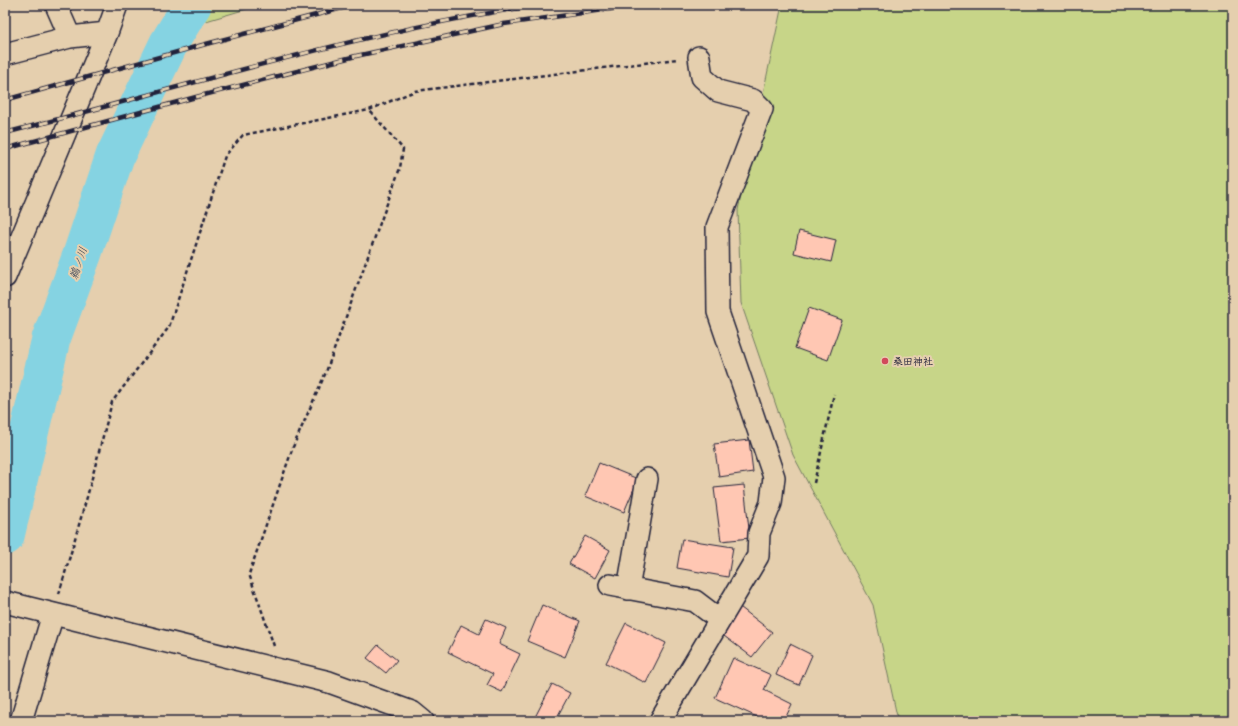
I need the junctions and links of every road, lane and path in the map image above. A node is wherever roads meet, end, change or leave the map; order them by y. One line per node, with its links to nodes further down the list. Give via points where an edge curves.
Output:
1 (56, 5): 4 (street)
2 (117, 5): 3 (street)
3 (107, 33): 4 (street); 8 (street)
4 (70, 37): 5 (street)
5 (5, 54)
6 (699, 57): 7 (path, via 416,91); 14 (street, via 702,77 718,91 753,100 762,109 717,227 718,312 774,477 771,503 759,534 758,556)
7 (370, 110): 13 (path, via 243,135 225,156 169,327 112,402 87,497); 15 (path, via 403,149 400,168 326,372 293,447 249,574)
8 (5, 277)
9 (834, 394): 11 (path)
10 (647, 479): 14 (street, via 619,587 695,601)
11 (814, 483)
12 (5, 602): 13 (street)
13 (45, 612): 15 (street); 16 (street)
14 (720, 620): 18 (street)
15 (282, 671): 17 (street, via 329,682 412,712)
16 (21, 721)
17 (423, 721)
18 (660, 721)

